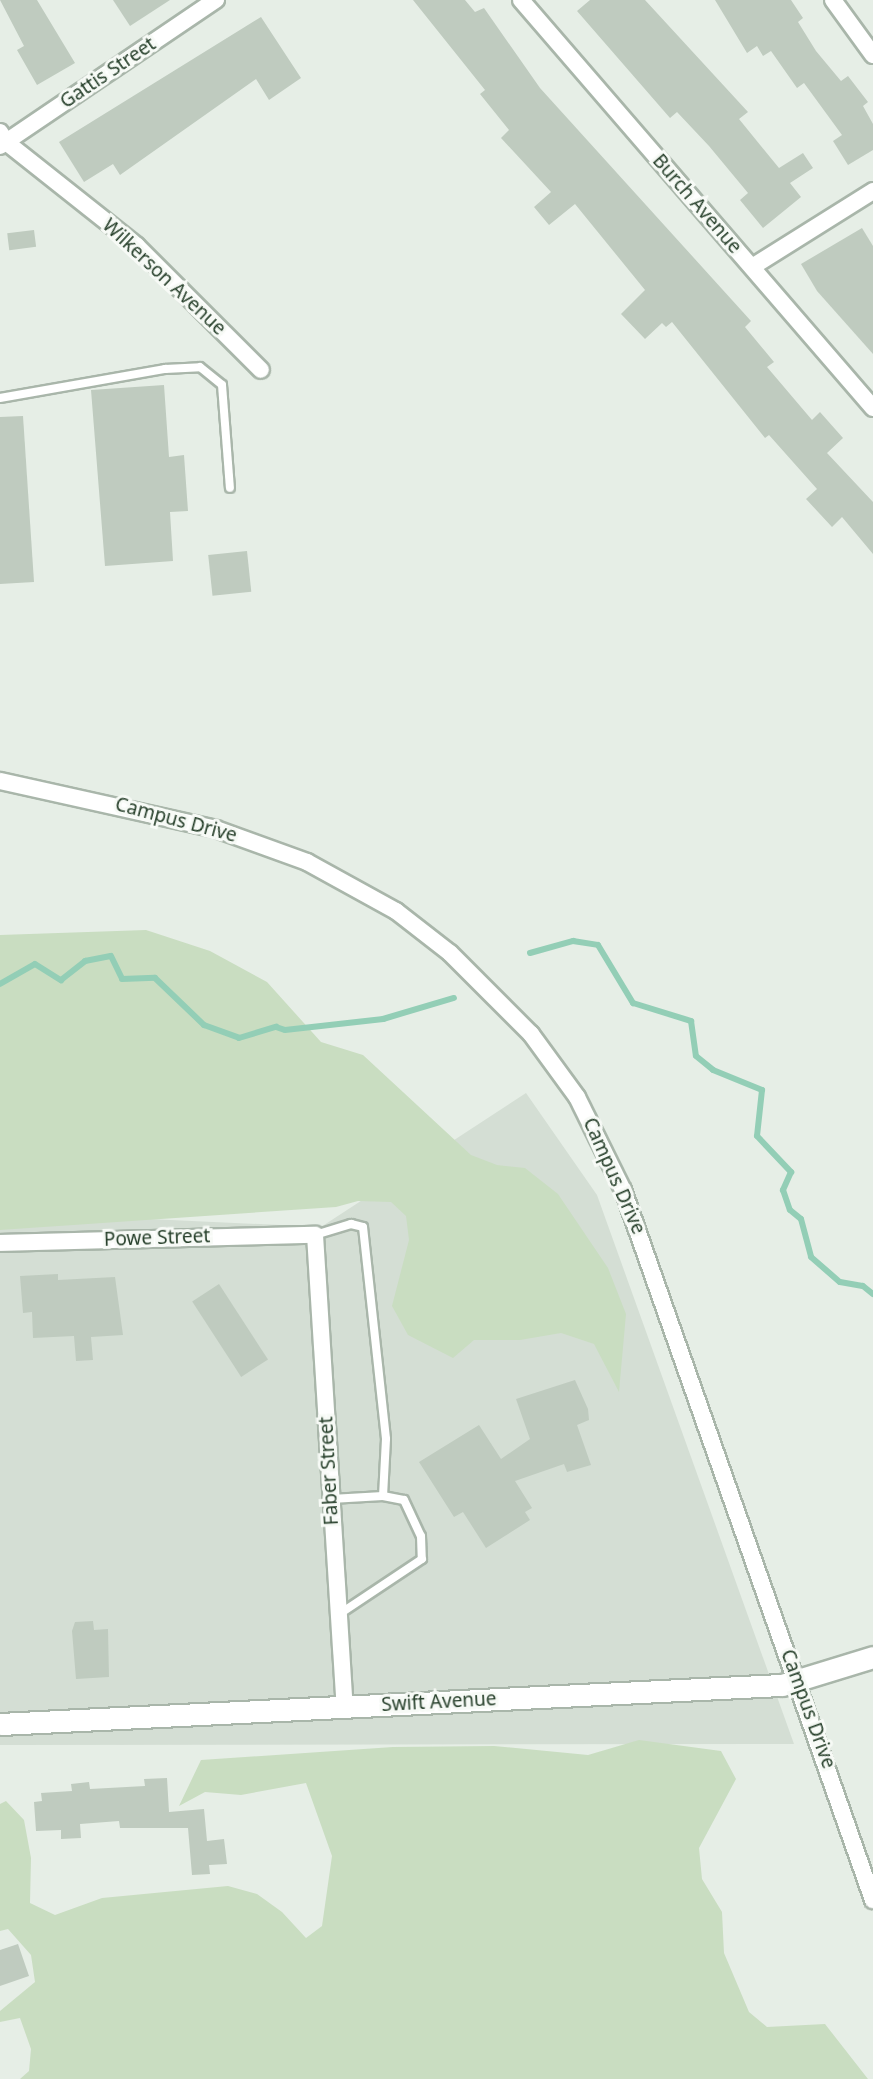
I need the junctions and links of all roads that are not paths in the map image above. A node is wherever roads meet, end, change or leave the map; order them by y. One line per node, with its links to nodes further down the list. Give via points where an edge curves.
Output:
1 (216, 0): 5 (street, Gattis Street)
2 (521, 0): 7 (street, Burch Avenue)
3 (833, 0): 4 (street)
4 (873, 55)
5 (2, 140): 8 (street, Wilkerson Avenue, via 137,246)
6 (873, 191): 7 (street)
7 (752, 267): 10 (street, Burch Avenue)
8 (261, 370)
9 (0, 398): 11 (lane, via 200,367 222,385)
10 (873, 408)
11 (230, 488)
12 (0, 780): 19 (street, Campus Drive, via 216,829 307,862 396,911 458,960 523,1025 576,1097 623,1190)
13 (315, 1235): 14 (street, Powe Street); 15 (lane, via 351,1224 363,1227 386,1439); 16 (street, Faber Street)
14 (0, 1243)
15 (383, 1496): 16 (lane); 17 (lane, via 404,1500 421,1536 422,1559)
16 (331, 1499): 17 (street, Faber Street)
17 (338, 1615): 20 (street, Faber Street)
18 (873, 1657): 19 (street, Swift Avenue)
19 (799, 1681): 20 (street, Swift Avenue); 22 (street, Campus Drive)
20 (345, 1707): 21 (street, Swift Avenue)
21 (0, 1724)
22 (873, 1900)

